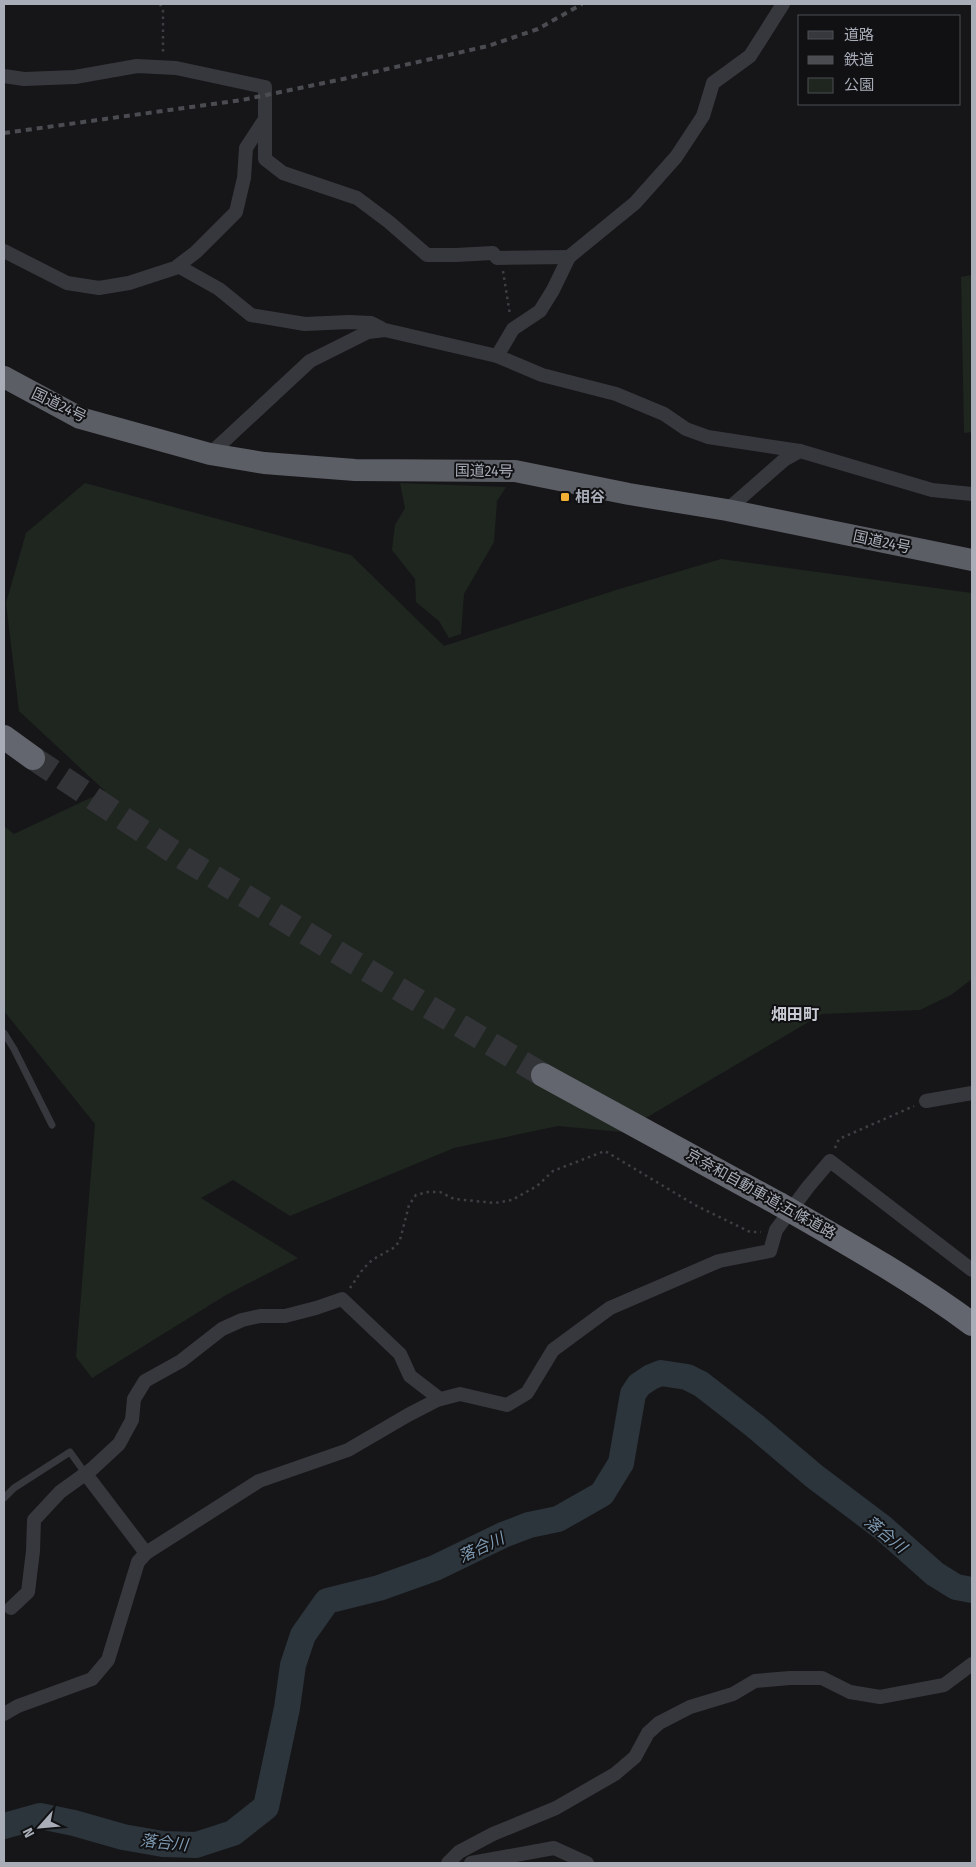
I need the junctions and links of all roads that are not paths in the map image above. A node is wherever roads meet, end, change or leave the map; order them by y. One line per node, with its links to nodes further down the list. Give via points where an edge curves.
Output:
1 (782, 4): 5 (street, via 750,56 713,83 703,116 676,157 635,203)
2 (4, 76): 3 (street, via 24,79 75,77 137,66 185,70 265,87)
3 (265, 119): 5 (street, via 265,159 283,173 356,198 390,222 427,255 493,252 497,258); 6 (street, via 246,148 244,178 236,212)
4 (4, 251): 6 (street, via 67,282 99,288 129,283)
5 (569, 257): 8 (street, via 540,311 513,329)
6 (178, 266): 7 (street, via 219,289 251,314 305,324 371,323)
7 (385, 330): 8 (street); 11 (street, via 368,332 310,361)
8 (497, 356): 10 (street, via 542,375 616,394 708,437)
9 (4, 377): 11 (highway, 国道24号, via 80,418)
10 (800, 451): 12 (street, via 932,490); 13 (street, via 784,460)
11 (210, 454): 13 (highway, 国道24号, via 264,463 355,470 515,471)
12 (972, 494)
13 (727, 510): 14 (highway, 国道24号)
14 (968, 557)
15 (4, 738): 16 (highway)
16 (33, 758)
17 (4, 1033): 21 (lane)
18 (543, 1075): 23 (highway, 京奈和自動車道;五條道路, bridge, via 863,1252)
19 (972, 1093): 20 (street)
20 (926, 1101)
21 (52, 1125)
22 (972, 1270): 24 (street, via 830,1161 776,1230 770,1252 719,1261 610,1308 553,1350 527,1394 507,1405 460,1394)
23 (972, 1324)
24 (440, 1399): 25 (street, via 410,1376 400,1354 342,1299 285,1316 260,1316 222,1329 181,1361 145,1381 134,1399 132,1420 119,1444); 27 (street, via 348,1450 259,1481)
25 (85, 1473): 26 (lane, via 70,1452); 27 (street); 28 (street, via 60,1492 34,1520 28,1592)
26 (4, 1498)
27 (146, 1553): 30 (street, via 138,1562 108,1660 92,1679)
28 (11, 1608)
29 (972, 1664): 31 (street, via 944,1685 880,1697 850,1692 822,1678 755,1681 733,1694 690,1707 659,1723 648,1733 635,1757 615,1774 556,1808 468,1847)
30 (4, 1714)
31 (448, 1863)
32 (471, 1863): 33 (street, via 554,1848)
33 (587, 1863)

